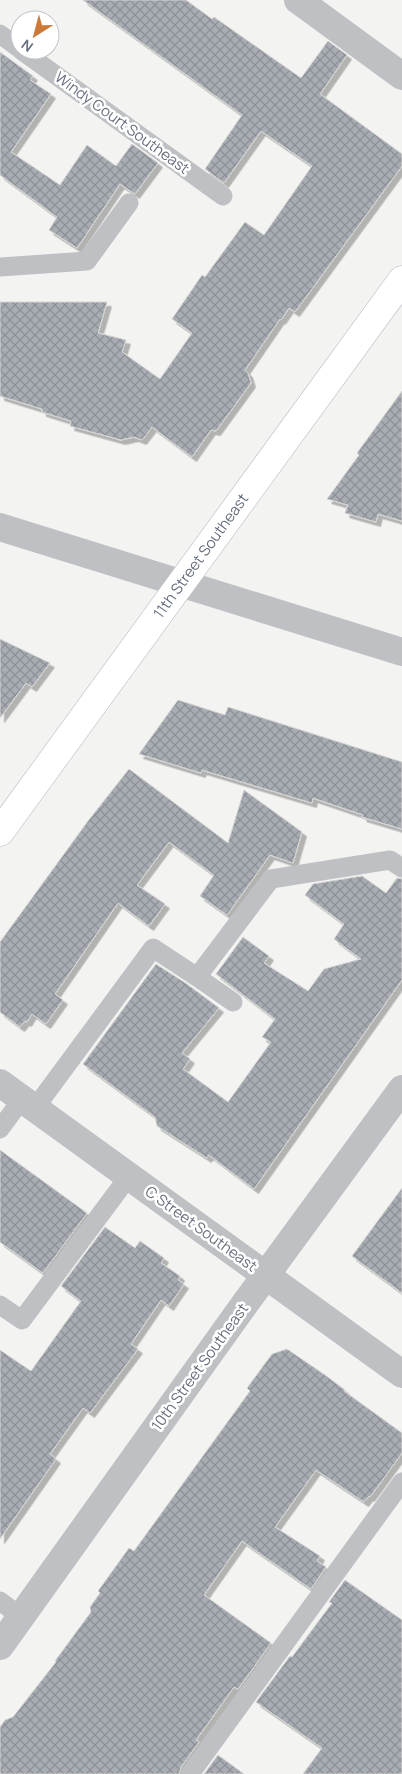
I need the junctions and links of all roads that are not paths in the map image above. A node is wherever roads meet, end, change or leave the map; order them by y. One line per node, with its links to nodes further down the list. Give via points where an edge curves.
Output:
1 (298, 0): 5 (street)
2 (0, 34): 3 (lane, Windy Court Southeast)
3 (10, 42)
4 (35, 60): 6 (lane, Windy Court Southeast)
5 (402, 76)
6 (223, 196)
7 (129, 204): 8 (lane, via 86,261)
8 (0, 267)
9 (402, 280): 11 (main road, 11th Street Southeast)
10 (0, 527): 11 (street)
11 (182, 583): 12 (street); 13 (main road, 11th Street Southeast)
12 (402, 652)
13 (0, 832)
14 (402, 868): 15 (lane, via 390,860 271,879)
15 (197, 977): 16 (lane); 19 (lane, via 153,948)
16 (233, 1002)
17 (0, 1083): 19 (street, C Street Southeast)
18 (402, 1089): 22 (street, 10th Street Southeast)
19 (29, 1104): 20 (lane); 21 (street, C Street Southeast)
20 (0, 1129)
21 (129, 1176): 22 (street, C Street Southeast); 23 (lane, via 22,1320)
22 (266, 1276): 24 (street, C Street Southeast); 26 (street, 10th Street Southeast)
23 (0, 1305)
24 (402, 1374)
25 (402, 1482): 28 (lane)
26 (11, 1609): 27 (street, 10th Street Southeast)
27 (0, 1646)
28 (190, 1774)

